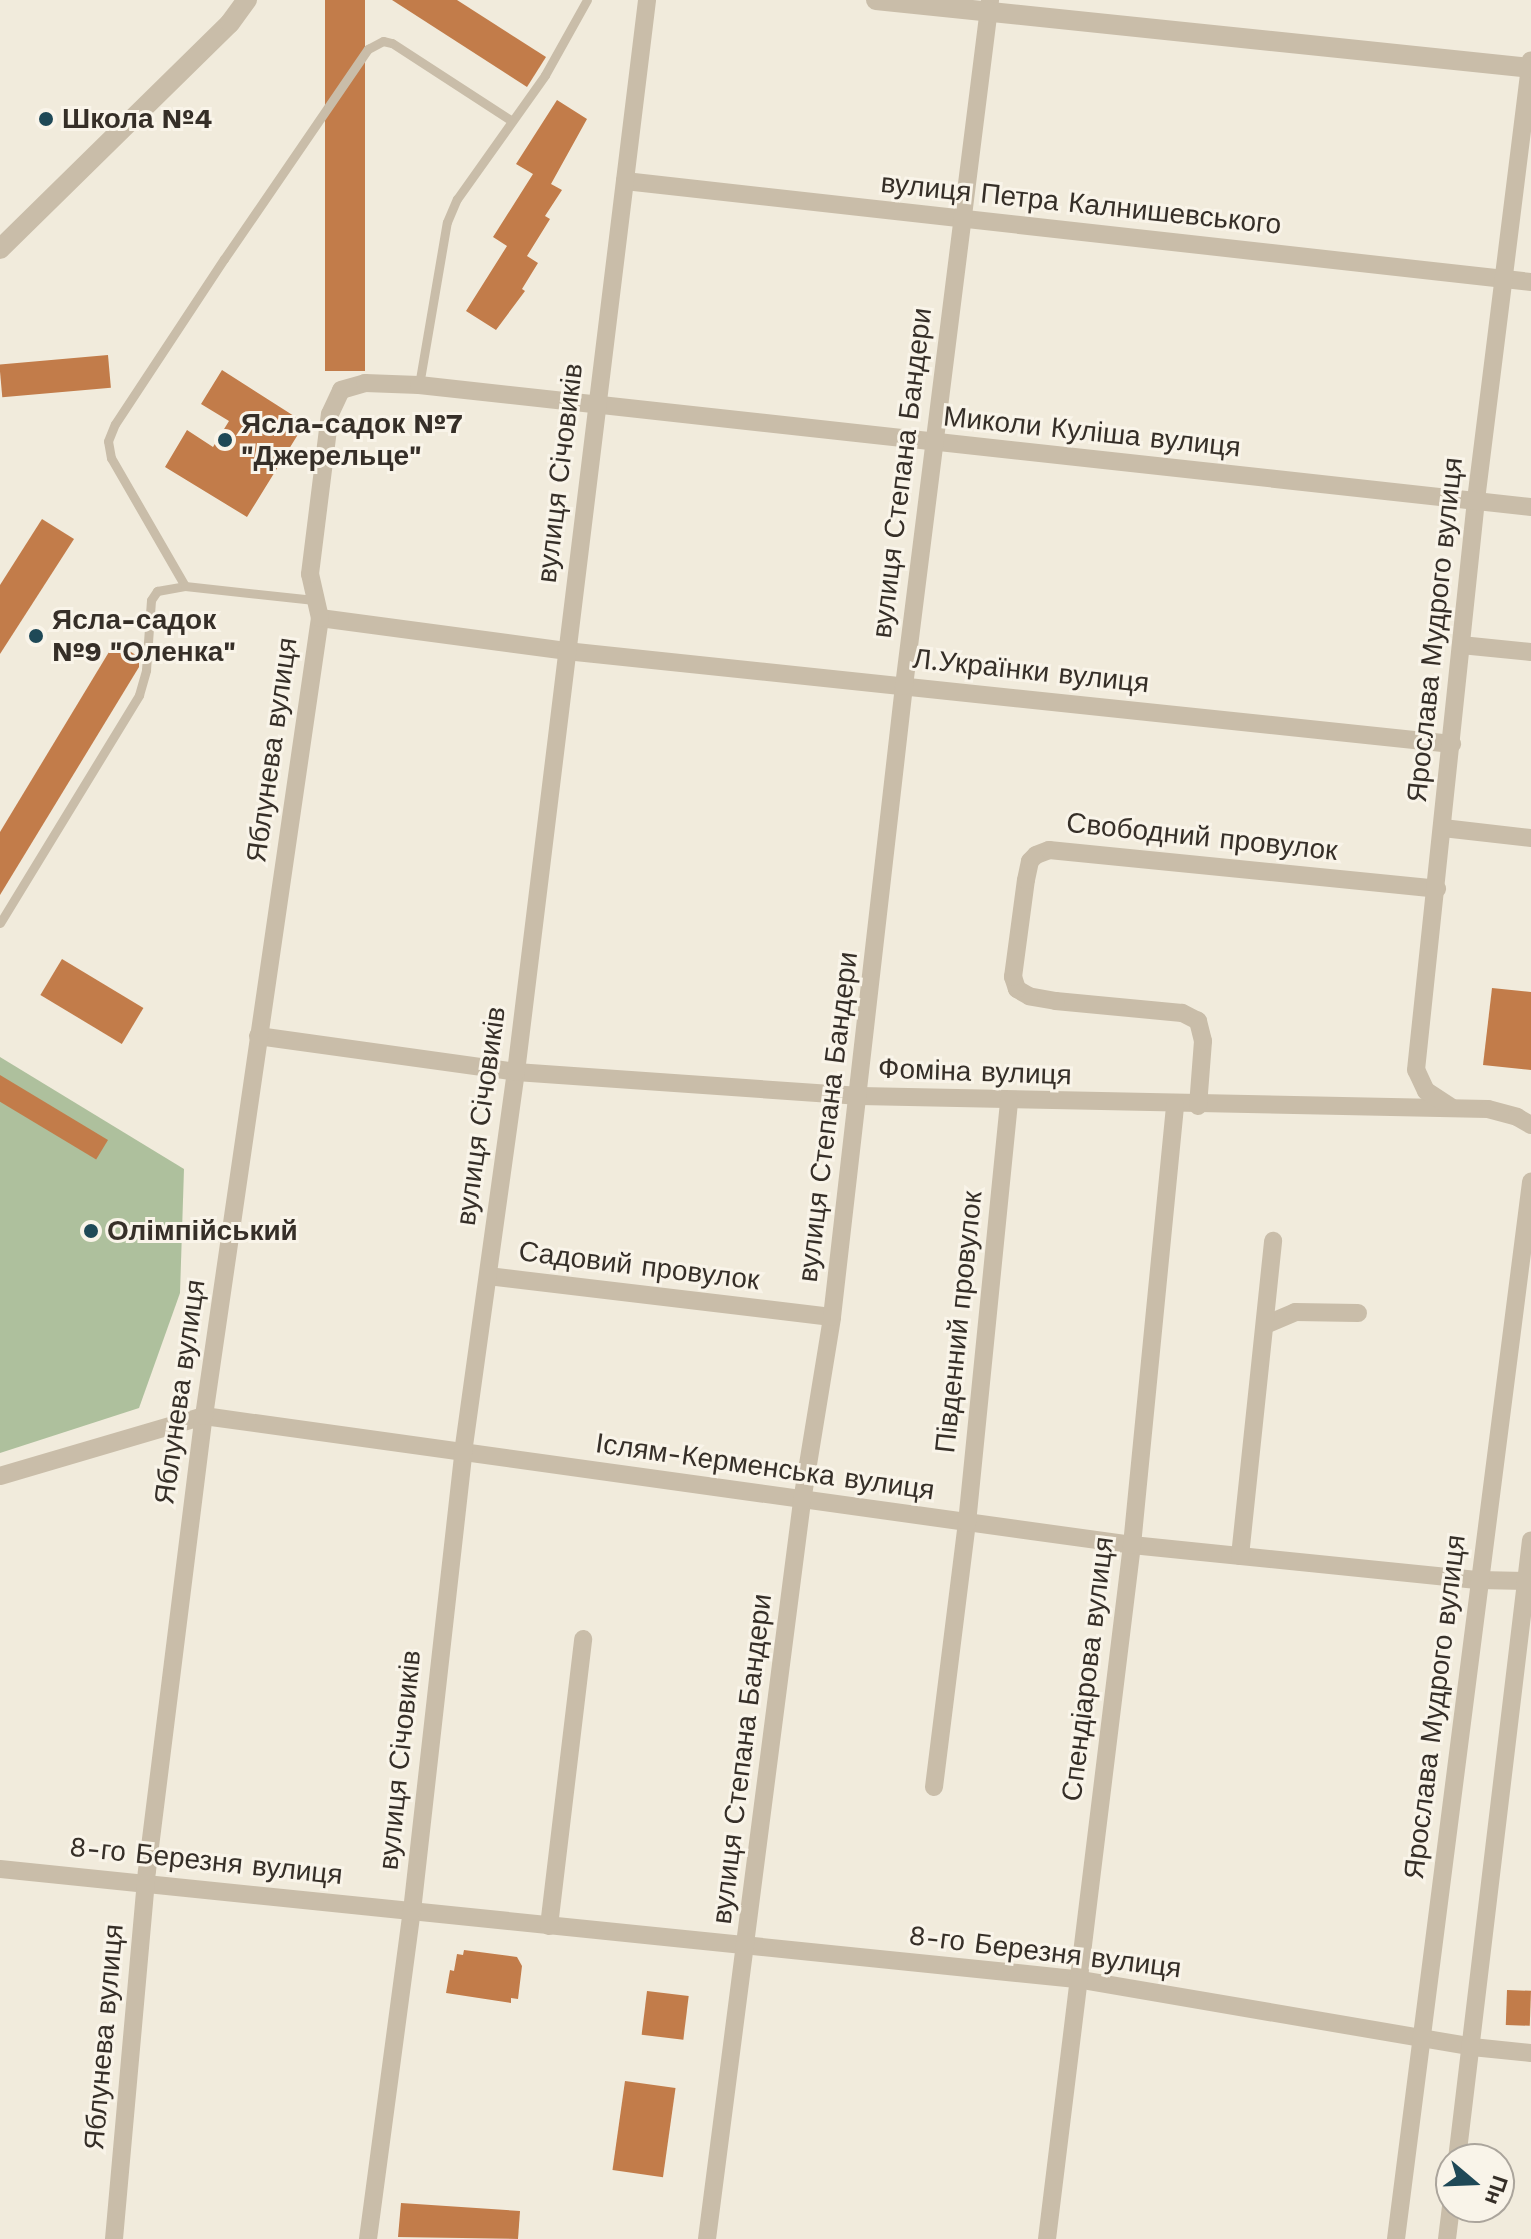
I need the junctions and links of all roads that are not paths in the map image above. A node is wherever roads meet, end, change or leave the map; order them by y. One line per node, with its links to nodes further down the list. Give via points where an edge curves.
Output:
1 (587, 0): 8 (lane)
2 (647, 0): 9 (street, вулиця Січовиків)
3 (876, 0): 5 (street)
4 (245, 1): 11 (street, via 230,23)
5 (989, 6): 7 (street); 10 (street, вулиця Степана Бандери)
6 (1531, 60): 7 (street, Ярослава Мудрого вулиця)
7 (1531, 68): 12 (street, Ярослава Мудрого вулиця)
8 (512, 121): 14 (lane, via 457,199 447,222); 20 (lane, via 392,43 383,41 368,49 108,441 111,458)
9 (625, 181): 10 (street, вулиця Петра Калнишевського); 15 (street, вулиця Січовиків)
10 (962, 218): 12 (street, вулиця Петра Калнишевського); 17 (street, вулиця Степана Бандери)
11 (0, 249)
12 (1504, 279): 13 (street, вулиця Петра Калнишевського); 18 (street, Ярослава Мудрого вулиця)
13 (1531, 282)
14 (419, 385): 15 (street, Миколи Куліша вулиця); 16 (street, Миколи Куліша вулиця, via 365,383 341,390)
15 (596, 406): 17 (street, Миколи Куліша вулиця); 23 (street, вулиця Січовиків)
16 (330, 414): 21 (street, Яблунева вулиця, via 310,574)
17 (934, 444): 18 (street, Миколи Куліша вулиця); 25 (street, вулиця Степана Бандери)
18 (1476, 500): 19 (street, Миколи Куліша вулиця); 22 (street, Ярослава Мудрого вулиця)
19 (1531, 507)
20 (185, 586): 21 (lane); 30 (lane, via 157,591 151,600 139,695)
21 (317, 609): 23 (street, Л.Українки вулиця); 31 (street, Яблунева вулиця)
22 (1461, 645): 24 (street); 26 (street, Ярослава Мудрого вулиця)
23 (566, 651): 25 (street, Л.Українки вулиця); 32 (street, вулиця Січовиків)
24 (1531, 652)
25 (904, 686): 26 (street, Л.Українки вулиця); 33 (street, вулиця Степана Бандери)
26 (1452, 744): 27 (street, Ярослава Мудрого вулиця)
27 (1443, 828): 28 (street); 29 (street, Ярослава Мудрого вулиця)
28 (1531, 838)
29 (1437, 889): 36 (street, Свободний провулок, via 1049,850 1036,855 1026,880 1013,977 1017,989 1056,1001 1182,1013 1198,1021 1203,1041); 37 (street, Ярослава Мудрого вулиця, via 1416,1070 1426,1091)
30 (0, 923)
31 (258, 1036): 32 (street, Фоміна вулиця); 45 (street, Яблунева вулиця)
32 (516, 1072): 33 (street, Фоміна вулиця); 41 (street, вулиця Січовиків)
33 (860, 1096): 34 (street, Фоміна вулиця); 43 (street, вулиця Степана Бандери)
34 (1009, 1100): 35 (street, Фоміна вулиця); 49 (street, Південний провулок)
35 (1175, 1105): 36 (street, Фоміна вулиця); 51 (street, Спендіарова вулиця)
36 (1198, 1106): 37 (street, Фоміна вулиця)
37 (1453, 1108): 38 (street, via 1488,1109)
38 (1531, 1125)
39 (1531, 1182): 53 (street, Ярослава Мудрого вулиця)
40 (1273, 1241): 44 (street)
41 (488, 1276): 43 (street, Садовий провулок); 46 (street, вулиця Січовиків)
42 (1358, 1313): 44 (street, via 1295,1312)
43 (832, 1317): 48 (street, вулиця Степана Бандери)
44 (1265, 1325): 52 (street)
45 (204, 1416): 46 (street, Іслям-Керменська вулиця); 47 (street, Іслям-Керменська вулиця); 58 (street, Яблунева вулиця)
46 (463, 1453): 48 (street, Іслям-Керменська вулиця); 59 (street, вулиця Січовиків)
47 (0, 1476)
48 (802, 1501): 49 (street, Іслям-Керменська вулиця); 61 (street, вулиця Степана Бандери)
49 (967, 1523): 51 (street, Іслям-Керменська вулиця); 56 (street, Південний провулок)
50 (1531, 1540): 54 (street)
51 (1132, 1545): 52 (street, Іслям-Керменська вулиця); 62 (street, Спендіарова вулиця)
52 (1240, 1556): 53 (street, Іслям-Керменська вулиця)
53 (1479, 1580): 54 (street, Іслям-Керменська вулиця); 63 (street, Ярослава Мудрого вулиця)
54 (1529, 1581): 64 (street)
55 (583, 1639): 60 (street)
56 (934, 1787)
57 (0, 1869): 58 (street, 8-го Березня вулиця)
58 (146, 1881): 59 (street, 8-го Березня вулиця); 67 (street, Яблунева вулиця)
59 (412, 1911): 60 (street, 8-го Березня вулиця); 68 (street, вулиця Січовиків)
60 (549, 1926): 61 (street, 8-го Березня вулиця)
61 (746, 1947): 62 (street, 8-го Березня вулиця); 69 (street, вулиця Степана Бандери)
62 (1076, 1979): 63 (street, 8-го Березня вулиця); 70 (street, Спендіарова вулиця)
63 (1422, 2036): 64 (street, 8-го Березня вулиця); 71 (street, Ярослава Мудрого вулиця)
64 (1472, 2047): 65 (street, 8-го Березня вулиця); 66 (street)
65 (1531, 2053)
66 (1459, 2143)
67 (114, 2239)
68 (368, 2239)
69 (707, 2239)
70 (1047, 2239)
71 (1396, 2239)

